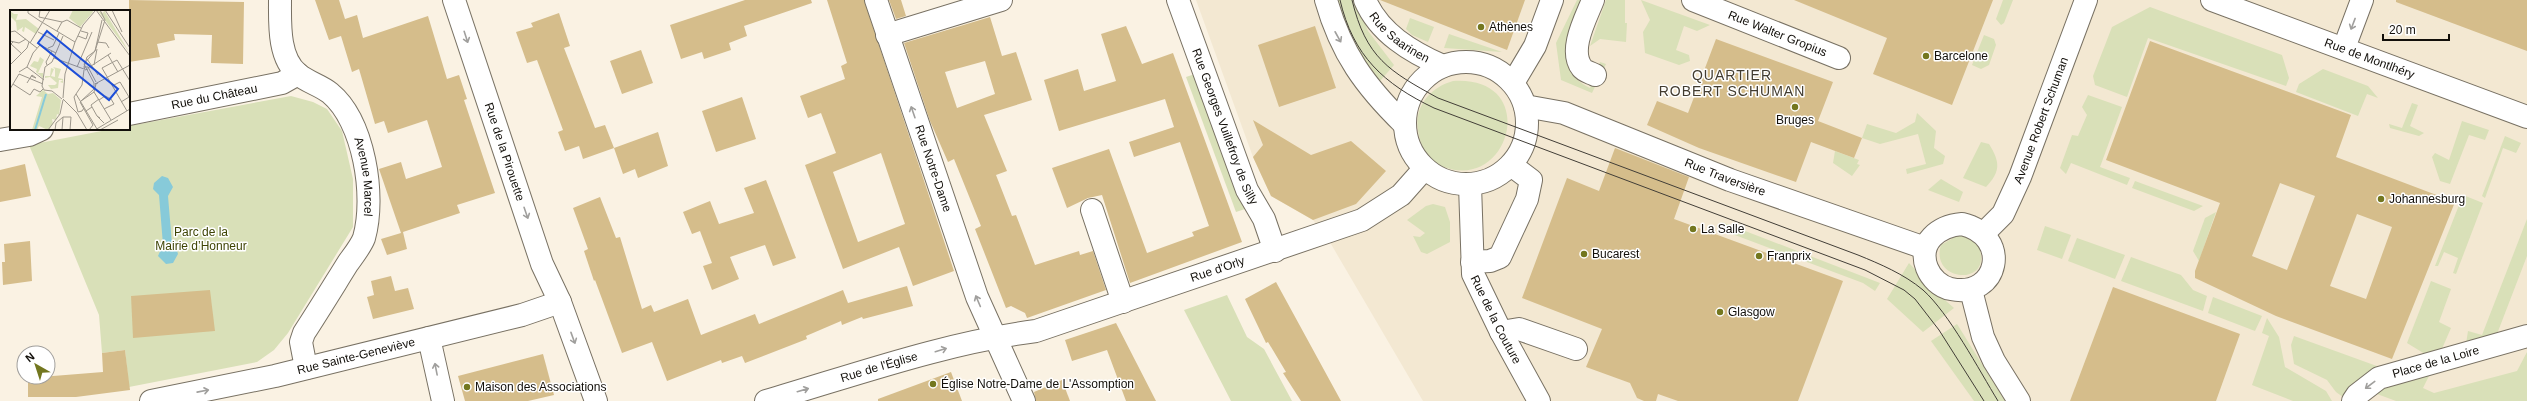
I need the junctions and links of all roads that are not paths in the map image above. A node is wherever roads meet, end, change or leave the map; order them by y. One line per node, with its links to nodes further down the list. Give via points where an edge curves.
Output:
1 (280, 0): 18 (street, Avenue Marcel, via 282,45 288,62)
2 (454, 0): 36 (street, Rue de la Pirouette, one-way to 36, via 542,264)
3 (876, 0): 14 (street, Rue Notre-Dame)
4 (1001, 0): 14 (street)
5 (1178, 0): 33 (street, Rue Georges Vuillefroy de Silly, via 1247,190 1264,219)
6 (1326, 0): 24 (street, one-way to 24, via 1335,31 1353,64 1379,98)
7 (1365, 0): 17 (street, Rue Saarinen, via 1388,33 1411,52)
8 (1552, 0): 20 (street, via 1535,46)
9 (1593, 0): 19 (street, via 1576,51 1578,62 1583,69)
10 (1694, 0): 16 (street, Rue Walter Gropius)
11 (2086, 0): 31 (street, Avenue Robert Schuman, via 2020,177 2003,214)
12 (2212, 0): 15 (street, Rue de Montlhéry)
13 (2362, 0): 15 (street, one-way to 15)
14 (887, 34): 39 (street, Rue Notre-Dame, one-way to 14, via 974,289)
15 (2344, 48): 23 (street, Rue de Montlhéry)
16 (1839, 58)
17 (1442, 66): 20 (street, via 1461,62 1480,63 1498,71); 24 (street, via 1428,74 1417,86 1405,110)
18 (298, 74): 22 (street, Rue du Château, via 282,83); 43 (street, Avenue Marcel, via 329,92 343,107 354,126 362,152 369,209 364,239 304,333 301,342)
19 (1595, 75)
20 (1513, 83): 21 (street)
21 (1525, 106): 27 (street, via 1527,130 1524,142); 32 (street, Rue Traversière, via 1564,113 1730,180)
22 (130, 114)
23 (2527, 117)
24 (1404, 124): 28 (street, via 1406,141 1413,156)
25 (40, 130): 26 (street, via 29,135)
26 (0, 140)
27 (1511, 164): 29 (street, via 1504,172 1488,181); 34 (street, via 1531,180 1527,199 1500,257 1490,261)
28 (1424, 169): 29 (street, via 1454,184); 33 (street, Rue d'Orly, via 1401,195 1374,215)
29 (1470, 185): 34 (street, Rue de la Couture)
30 (1092, 210): 37 (street)
31 (1984, 233): 32 (street, via 1962,224 1950,225 1931,238); 35 (street, via 1994,253 1994,265 1982,284)
32 (1925, 248): 35 (street, via 1925,262 1930,274 1938,283 1948,289)
33 (1275, 251): 37 (street, Rue d'Orly)
34 (1472, 262): 38 (street, Rue de la Couture, via 1473,274)
35 (1971, 290): 50 (street, via 1983,337 1994,361)
36 (560, 302): 41 (street, Rue Sainte-Geneviève, via 522,315); 46 (street, Rue de la Pirouette, one-way to 46)
37 (1123, 302): 39 (street, Rue d'Orly, via 1036,331)
38 (1501, 332): 42 (street, via 1519,329); 49 (street, Rue de la Couture)
39 (994, 336): 47 (street, Rue de l'Église, one-way to 39); 48 (street, Rue Notre-Dame)
40 (2527, 336): 51 (street, Place de la Loire, one-way to 51, via 2379,378)
41 (429, 338): 43 (street, Rue Sainte-Geneviève); 45 (street, one-way to 41)
42 (1576, 349)
43 (306, 368): 44 (street, Rue Sainte-Geneviève, one-way to 43)
44 (151, 401)
45 (443, 401)
46 (596, 401)
47 (766, 401)
48 (1024, 401)
49 (1539, 401)
50 (2019, 401)
51 (2353, 401)

